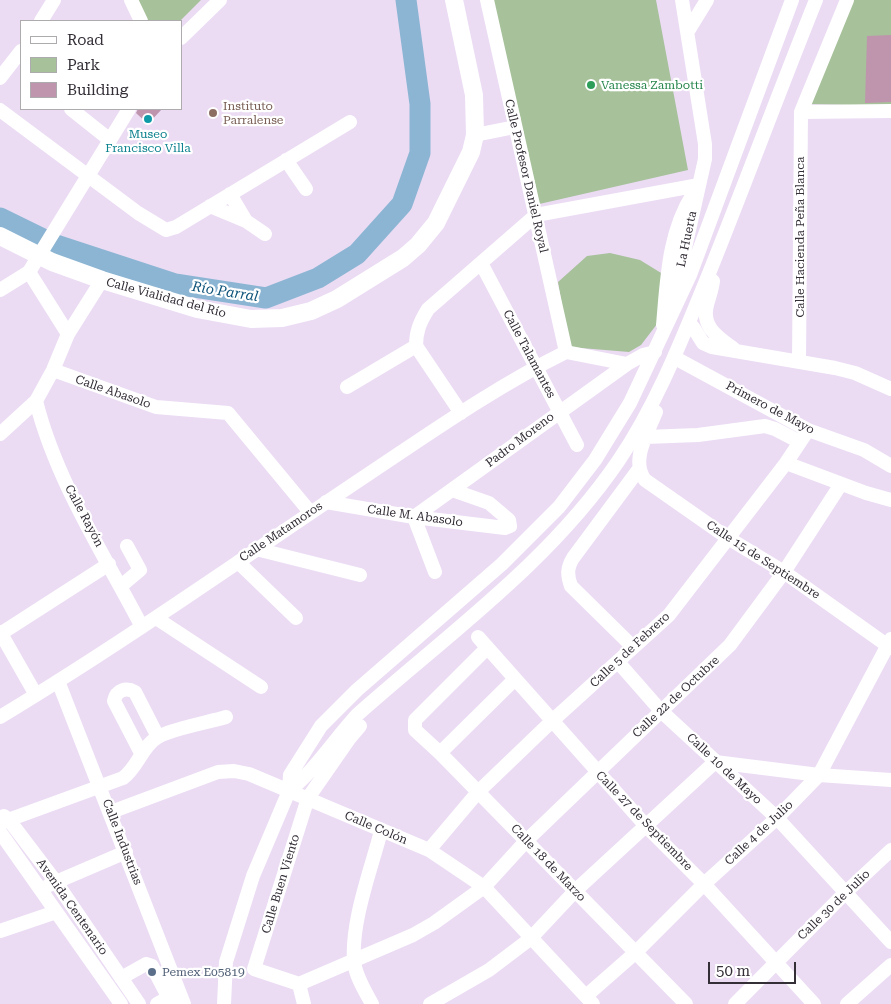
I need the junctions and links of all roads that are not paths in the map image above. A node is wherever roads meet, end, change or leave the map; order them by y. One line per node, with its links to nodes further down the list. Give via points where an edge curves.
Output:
1 (54, 0): 11 (street)
2 (131, 0): 12 (street)
3 (220, 0): 14 (street)
4 (454, 0): 24 (main road, Calle Vialidad del Río, via 472,84)
5 (486, 0): 23 (street, Calle Profesor Daniel Royal)
6 (682, 0): 13 (street, La Huerta)
7 (707, 0): 13 (street)
8 (792, 0): 44 (street, via 690,275)
9 (816, 0): 38 (street)
10 (847, 0): 21 (street)
11 (42, 20)
12 (141, 20)
13 (688, 31): 28 (street, La Huerta, via 706,144)
14 (182, 37)
15 (19, 60): 16 (street)
16 (0, 78)
17 (0, 110): 27 (street)
18 (72, 110): 25 (street)
19 (128, 110): 25 (street)
20 (891, 111): 21 (street)
21 (801, 112): 49 (street, Calle Hacienda Peña Blanca)
22 (350, 122): 26 (street)
23 (515, 128): 24 (street); 32 (street, Calle Profesor Daniel Royal)
24 (475, 135): 39 (main road, Calle Vialidad del Río, via 469,158 444,209 418,245 368,281 311,311 282,318 250,319 197,309)
25 (110, 140): 27 (street)
26 (286, 160): 29 (street); 30 (street)
27 (89, 174): 31 (street, via 163,229 171,229); 37 (street)
28 (699, 185): 32 (street); 41 (street, La Huerta); 44 (street, via 681,213 674,238)
29 (306, 189)
30 (230, 194): 31 (street); 33 (street)
31 (210, 206): 33 (street)
32 (536, 215): 36 (street); 46 (street, Calle Profesor Daniel Royal)
33 (246, 221): 34 (street)
34 (265, 234)
35 (0, 236): 39 (main road, Calle Vialidad del Río, via 52,262)
36 (480, 263): 45 (street, via 428,310 420,321); 51 (street, Calle Talamantes)
37 (31, 269): 40 (street); 43 (street)
38 (710, 269): 48 (street, via 713,283 706,321 717,336); 107 (street, via 647,414 619,460 585,505 497,595 357,715 303,780)
39 (102, 280): 43 (street)
40 (0, 290)
41 (678, 293)
42 (693, 327): 48 (street, via 703,343)
43 (68, 334): 52 (street)
44 (663, 336): 47 (street)
45 (416, 346): 53 (street); 57 (street)
46 (566, 352): 50 (street); 51 (street, Calle Matamoros)
47 (655, 352): 50 (street, Padro Moreno); 107 (street, via 630,403 595,460 558,507 502,564 357,690 321,726 290,775)
48 (738, 352): 49 (street)
49 (799, 362): 54 (street, via 855,373)
50 (627, 364): 56 (street, Padro Moreno)
51 (536, 367): 56 (street, Calle Talamantes); 57 (street, Calle Matamoros)
52 (53, 370): 55 (street); 70 (street, Calle Abasolo, via 156,407 223,411 233,416)
53 (347, 387)
54 (891, 389)
55 (36, 401): 59 (street); 76 (street, Calle Rayón, via 55,459)
56 (559, 411): 62 (street, Calle Talamantes); 67 (street, Padro Moreno)
57 (460, 413): 69 (street, Calle Matamoros)
58 (808, 430): 60 (street, Primero de Mayo, via 679,356); 61 (street, Calle 5 de Febrero); 64 (street, Primero de Mayo, via 864,450)
59 (0, 434)
60 (645, 437): 61 (street, via 765,426); 65 (street)
61 (800, 442): 63 (street, Calle 5 de Febrero)
62 (576, 445)
63 (786, 463): 66 (street); 72 (street, Calle 5 de Febrero)
64 (891, 466)
65 (639, 469): 72 (street, Calle 15 de Septiembre, via 654,487); 87 (street, via 573,558 567,576 571,586)
66 (841, 484): 68 (street); 78 (street, Calle 22 de Octubre)
67 (452, 490): 71 (street, Padro Moreno); 71 (street, Calle M. Abasolo, via 489,503 503,513 510,523 508,528)
68 (891, 500)
69 (326, 502): 70 (street, Calle Matamoros); 71 (street, Calle M. Abasolo)
70 (310, 512): 74 (street, Calle Matamoros)
71 (414, 517): 77 (street)
72 (728, 538): 78 (street, Calle 15 de Septiembre); 87 (street, Calle 5 de Febrero, via 669,615)
73 (127, 546): 80 (street, via 140,570)
74 (256, 549): 75 (street, Calle Matamoros); 79 (street)
75 (238, 562): 81 (street, Calle Matamoros); 82 (street)
76 (109, 564): 80 (street, Calle Rayón); 84 (street)
77 (435, 572)
78 (784, 572): 86 (street, Calle 15 de Septiembre); 94 (street, Calle 22 de Octubre, via 730,645)
79 (360, 575)
80 (121, 586): 83 (street, Calle Rayón)
81 (156, 618): 83 (street, Calle Matamoros); 92 (street)
82 (296, 618)
83 (142, 627): 91 (street, Calle Matamoros)
84 (0, 633): 93 (street)
85 (478, 636): 88 (street, Calle 27 de Septiembre)
86 (890, 644): 104 (street, Calle 4 de Julio)
87 (633, 647): 89 (street, Calle 5 de Febrero)
88 (487, 648): 90 (street, Calle 27 de Septiembre); 101 (street, Calle 18 de Marzo, via 414,720 415,730)
89 (618, 662): 94 (street, Calle 10 de Mayo); 97 (street, Calle 5 de Febrero)
90 (515, 679): 97 (street, Calle 27 de Septiembre); 101 (street)
91 (58, 681): 93 (street, Calle Matamoros); 106 (street, Calle Industrias)
92 (261, 687)
93 (36, 695): 95 (street, Calle Matamoros)
94 (661, 711): 102 (street, Calle 10 de Mayo); 103 (street, Calle 22 de Octubre)
95 (0, 717)
96 (226, 717): 99 (street)
97 (552, 721): 103 (street, Calle 27 de Septiembre); 108 (street, Calle 5 de Febrero)
98 (360, 726): 109 (street, Calle Buen Viento)
99 (158, 737): 100 (street); 100 (street, via 135,692 124,689 118,692 114,701 117,710)
100 (141, 753): 106 (street, via 128,774)
101 (440, 753): 108 (street, Calle 18 de Marzo)
102 (715, 762): 104 (street); 111 (street, Calle 10 de Mayo); 113 (street)
103 (597, 772): 113 (street, Calle 27 de Septiembre); 116 (street, Calle 22 de Octubre)
104 (820, 775): 105 (street); 111 (street, Calle 4 de Julio)
105 (891, 780)
106 (101, 788): 110 (street, Calle Industrias); 112 (street)
107 (289, 791): 109 (street, Calle Colón); 110 (street, Calle Colón, via 241,772 218,772); 143 (street, via 253,876 226,962)
108 (478, 792): 116 (street, Calle 18 de Marzo); 117 (street, Calle 5 de Febrero)
109 (308, 798): 114 (street, Calle Colón); 137 (street, Calle Buen Viento, via 254,969)
110 (110, 812): 119 (street, Calle Industrias)
111 (777, 818): 121 (street, Calle 4 de Julio); 125 (street, Calle 10 de Mayo)
112 (3, 819): 120 (street, Avenida Centenario)
113 (646, 826): 121 (street, Calle 27 de Septiembre); 124 (street)
114 (381, 831): 117 (street, Calle Colón); 133 (street, via 359,917)
115 (0, 832): 123 (street, Avenida Centenario)
116 (526, 841): 122 (street, Calle 22 de Octubre); 124 (street, Calle 18 de Marzo)
117 (429, 850): 122 (street, Calle Colón)
118 (891, 850): 125 (street, Calle 30 de Julio)
119 (126, 852): 120 (street); 142 (street, Calle Industrias)
120 (56, 882): 123 (street); 132 (street, Avenida Centenario)
121 (704, 884): 130 (street, Calle 4 de Julio); 131 (street, Calle 27 de Septiembre)
122 (484, 887): 128 (street, Calle Colón); 133 (street, Calle 22 de Octubre, via 427,927)
123 (41, 889): 126 (street, Avenida Centenario)
124 (575, 891): 128 (street); 130 (street, Calle 18 de Marzo)
125 (845, 893): 129 (street, Calle 10 de Mayo); 131 (street, Calle 30 de Julio)
126 (56, 912): 127 (street); 135 (street, Avenida Centenario)
127 (0, 931)
128 (530, 938): 138 (street, Calle Colón); 146 (street, via 489,970)
129 (891, 942)
130 (635, 953): 138 (street, Calle 4 de Julio); 147 (street, Calle 18 de Marzo)
131 (777, 961): 148 (street, Calle 30 de Julio); 149 (street, Calle 27 de Septiembre)
132 (110, 962): 135 (street); 136 (street, Avenida Centenario)
133 (354, 962): 137 (street, Calle 22 de Octubre); 145 (street, via 361,985)
134 (891, 965): 150 (street)
135 (98, 970): 140 (street, Avenida Centenario)
136 (121, 978): 139 (street, via 149,964 154,968); 141 (street, Avenida Centenario)
137 (299, 984): 144 (street)
138 (590, 1000)
139 (166, 1002)
140 (121, 1004)
141 (139, 1004)
142 (184, 1004)
143 (224, 1004)
144 (304, 1004)
145 (372, 1004)
146 (430, 1004)
147 (686, 1004)
148 (735, 1004)
149 (814, 1004)
150 (847, 1004)

